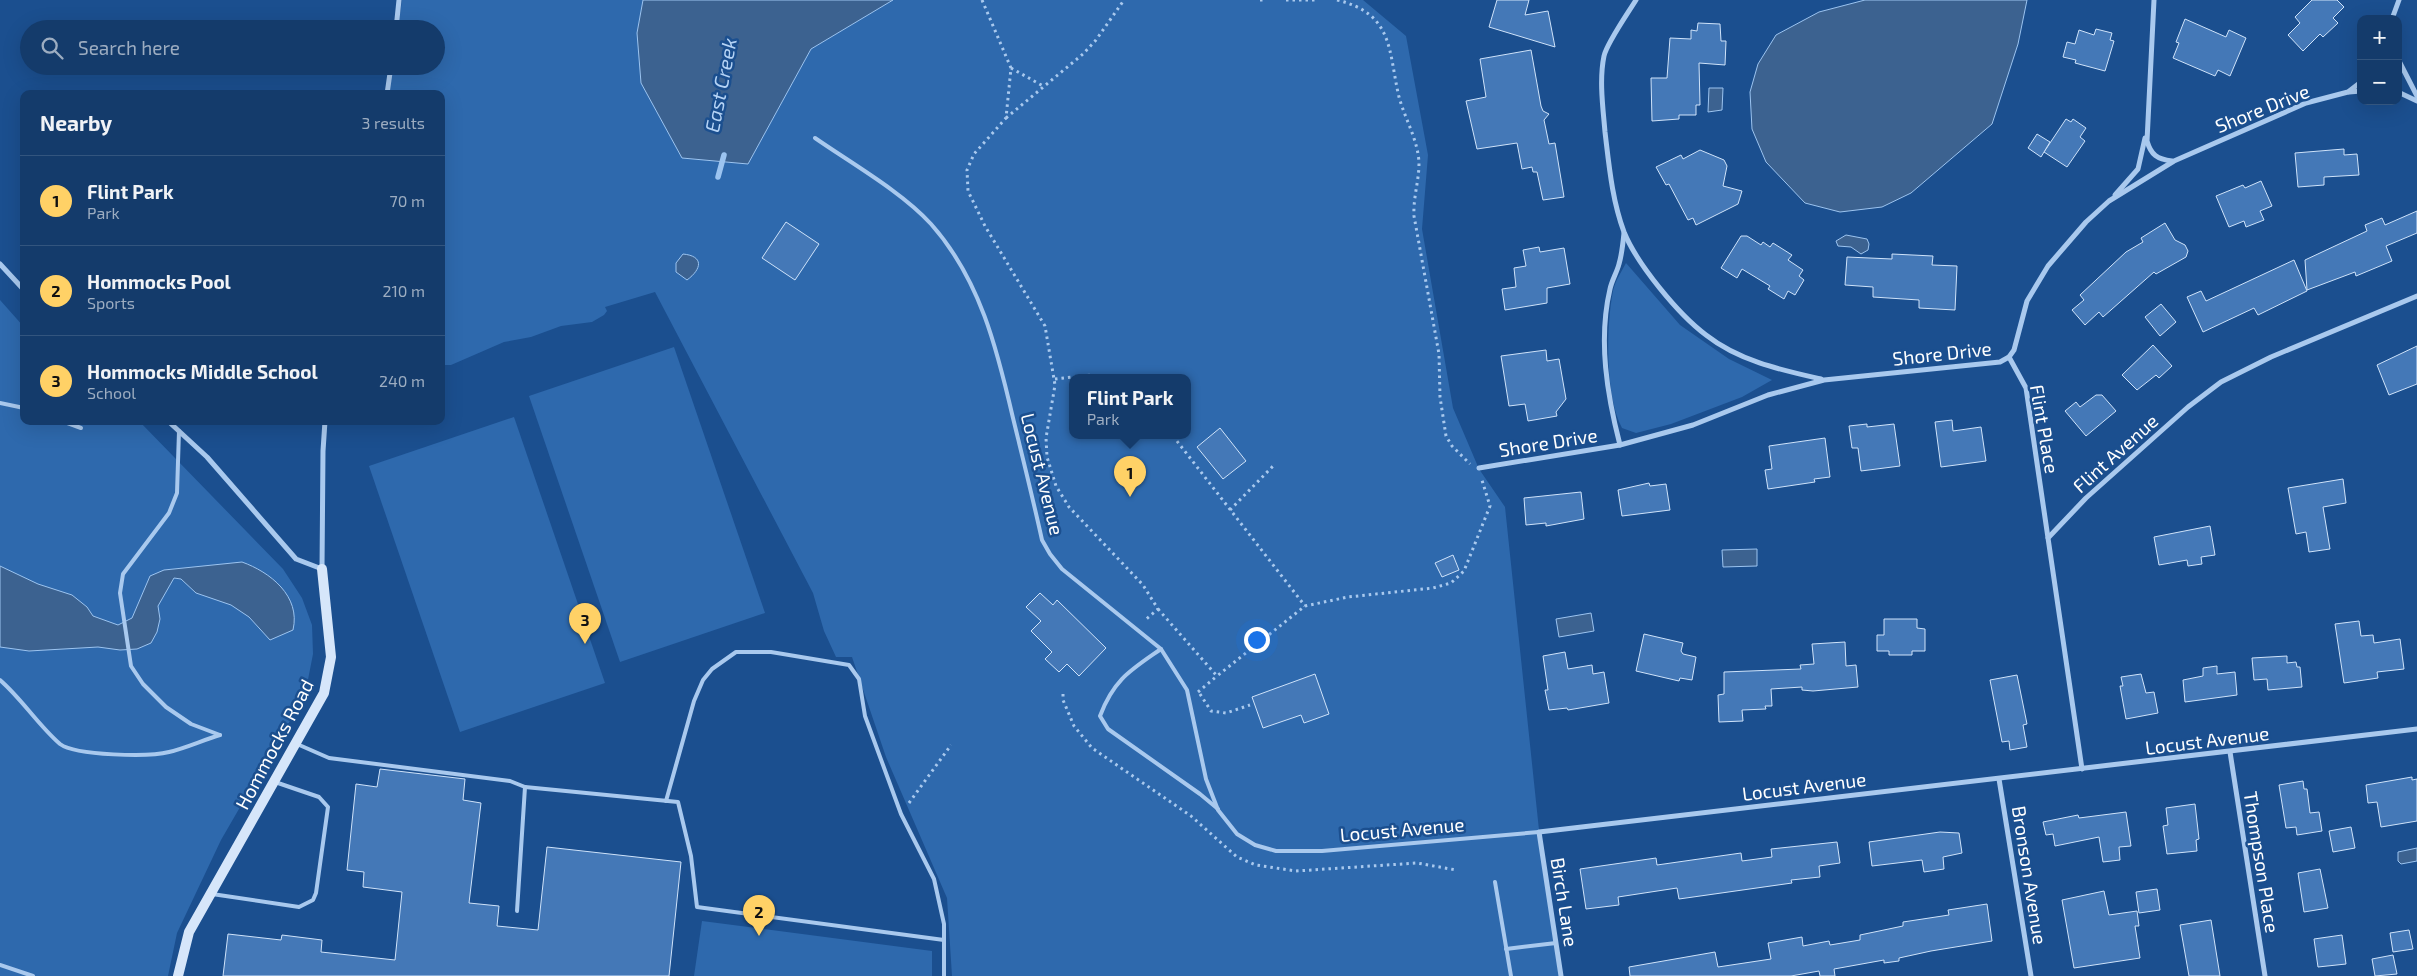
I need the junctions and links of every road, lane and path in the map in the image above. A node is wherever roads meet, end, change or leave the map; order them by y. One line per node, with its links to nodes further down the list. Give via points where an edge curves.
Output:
1 (400, 0): 13 (street)
2 (982, 0): 14 (path)
3 (1124, 0): 18 (path, via 1096,40)
4 (1260, 0): 5 (path)
5 (1266, 0)
6 (1286, 0): 7 (path)
7 (1316, 0)
8 (1337, 0): 48 (path, via 1368,12 1382,26 1391,48 1399,96 1418,162 1414,216 1439,354 1440,396 1446,436 1466,462)
9 (1636, 0): 30 (street, via 1604,55 1602,78 1608,158)
10 (2154, 0): 26 (street)
11 (2399, 0): 12 (street)
12 (2393, 15)
13 (397, 20)
14 (1011, 68): 18 (path); 25 (path)
15 (2402, 68): 23 (street)
16 (390, 75): 19 (street)
17 (2357, 85): 20 (street, Shore Drive)
18 (1043, 86): 25 (path)
19 (388, 90)
20 (2348, 92): 21 (street); 28 (street, Shore Drive, via 2306,103)
21 (2357, 92)
22 (2402, 94): 24 (street)
23 (2417, 96)
24 (2417, 101)
25 (1006, 118): 36 (path, via 974,154 966,170 968,190 985,226 1045,326)
26 (2148, 123): 28 (street, via 2150,151 2158,159); 29 (street, via 2138,169)
27 (815, 138): 54 (lane, Locust Avenue, via 911,206 949,246 984,310 995,342 1042,540 1062,569)
28 (2174, 161): 29 (street, Shore Drive)
29 (2109, 201): 34 (street, Shore Drive, via 2048,266 2027,301 2018,338)
30 (1624, 233): 37 (street, via 1656,283 1706,335 1735,353 1774,369); 46 (street, via 1605,320 1605,358)
31 (0, 264): 32 (street)
32 (20, 286)
33 (2417, 296): 50 (street, Flint Avenue, via 2271,356 2221,382 2188,407 2086,498)
34 (2009, 357): 37 (street, Shore Drive, via 1992,364); 50 (street, Flint Place, via 2026,388)
35 (1069, 378): 36 (path)
36 (1055, 379): 53 (path, via 1046,438 1047,457 1056,486 1069,507 1143,585)
37 (1824, 380): 46 (street, Shore Drive, via 1768,395 1694,425)
38 (0, 403): 39 (lane)
39 (20, 407)
40 (73, 425): 43 (lane)
41 (172, 425): 44 (street)
42 (326, 425): 51 (street, Hommocks Road)
43 (81, 428)
44 (179, 431): 51 (street, via 207,457 296,559); 57 (lane, via 176,493 169,513 122,574 120,593 131,666 143,684 166,707 191,724 220,734 169,752 143,756 74,750 62,745)
45 (1176, 439): 49 (path)
46 (1620, 445): 48 (street, Shore Drive)
47 (1275, 464): 49 (path)
48 (1479, 468): 52 (path, via 1490,506 1464,571 1451,583)
49 (1230, 510): 52 (path)
50 (2048, 538): 65 (street)
51 (322, 568): 62 (street, Hommocks Road, via 331,657 324,693)
52 (1305, 606): 56 (path)
53 (1158, 609): 54 (path); 56 (path)
54 (1136, 628): 55 (lane, Locust Avenue)
55 (1161, 649): 58 (lane, Locust Avenue); 70 (lane, via 1127,673 1108,694 1100,716 1108,729)
56 (1217, 676): 59 (path)
57 (0, 680)
58 (1187, 690): 59 (path); 70 (lane, Locust Avenue, via 1206,779)
59 (1198, 692): 60 (path, via 1211,711 1226,713)
60 (1250, 704)
61 (2417, 729): 64 (street, Locust Avenue)
62 (297, 744): 67 (street, Hommocks Road); 68 (lane, via 330,758 510,781)
63 (951, 744): 71 (path)
64 (2230, 752): 65 (street, Locust Avenue); 87 (street, Thompson Place)
65 (2082, 770): 66 (street, Locust Avenue)
66 (1998, 778): 72 (street, Locust Avenue); 80 (street, Bronson Avenue)
67 (275, 782): 74 (street, Hommocks Road); 74 (lane, via 319,797 328,807 313,900 299,907)
68 (525, 787): 69 (lane); 75 (lane)
69 (666, 801): 71 (lane, via 694,701 704,680 712,669 736,652 771,652 849,665 859,680 865,716); 76 (lane, via 678,802 691,856 697,907)
70 (1218, 810): 72 (lane, Locust Avenue, via 1237,834 1255,845 1276,851 1322,851)
71 (902, 814): 76 (lane, via 934,879 944,924)
72 (1539, 832): 77 (street, Birch Lane)
73 (1495, 882): 78 (lane)
74 (212, 894): 82 (street, Hommocks Road, via 189,932)
75 (517, 911)
76 (944, 940): 83 (lane)
77 (1556, 943): 78 (lane); 85 (street, Birch Lane)
78 (1506, 949): 84 (lane)
79 (0, 965): 81 (lane)
80 (2031, 975): 86 (street)
81 (33, 976)
82 (178, 976)
83 (944, 976)
84 (1511, 976)
85 (1561, 976)
86 (2023, 976)
87 (2265, 976)

